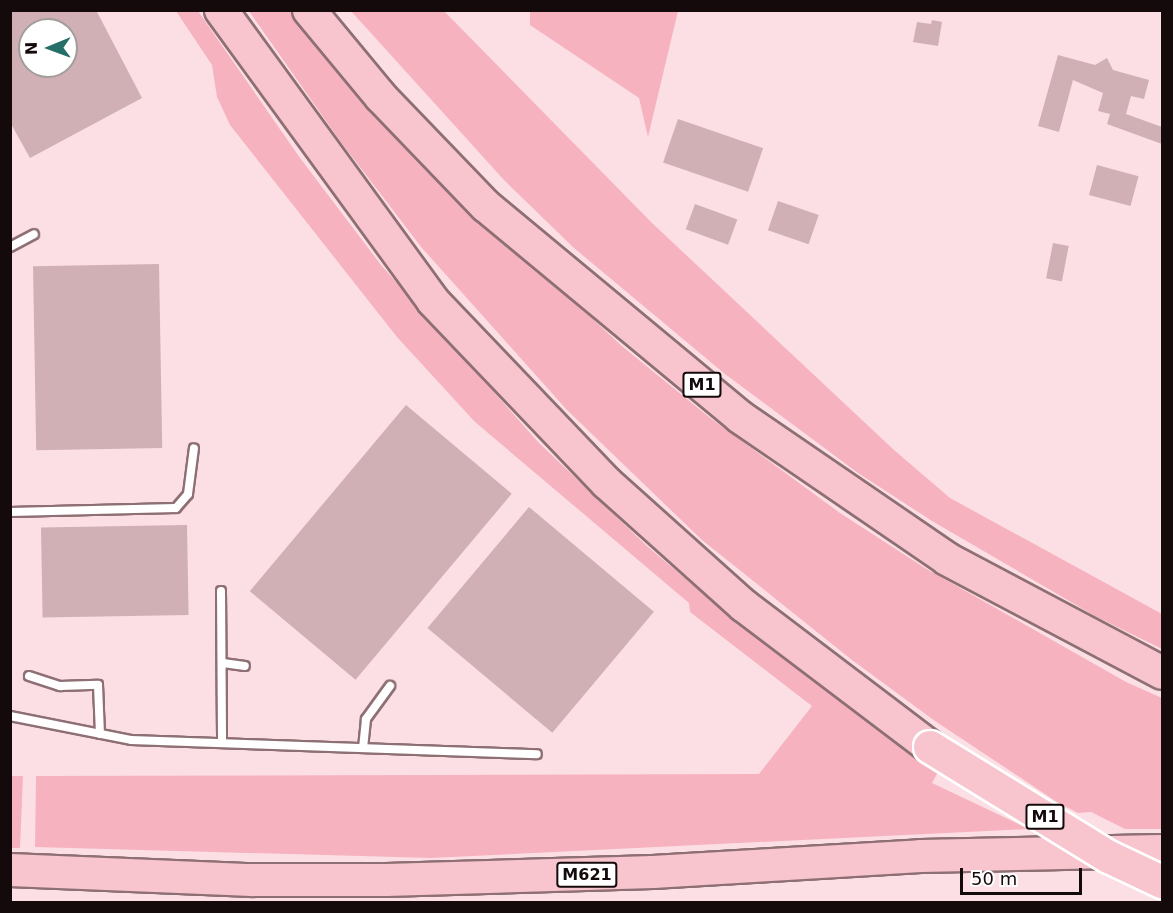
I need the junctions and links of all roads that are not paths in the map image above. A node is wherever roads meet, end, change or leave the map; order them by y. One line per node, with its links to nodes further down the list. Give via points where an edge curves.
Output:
1 (221, 10): 20 (highway, M1, bridge, via 433,301 599,474 743,605 930,747 1109,856)
2 (309, 10): 10 (highway, M1, via 381,97 486,206 740,417 947,559)
3 (34, 234): 4 (lane)
4 (10, 247)
5 (194, 448): 6 (lane, via 188,494 176,507)
6 (10, 512)
7 (221, 591): 8 (lane)
8 (223, 663): 9 (lane); 15 (lane)
9 (245, 666)
10 (1162, 673)
11 (29, 676): 14 (lane, via 60,686 98,685)
12 (390, 686): 16 (lane, via 366,719)
13 (10, 716): 14 (lane)
14 (100, 734): 15 (lane, via 131,740)
15 (222, 743): 16 (lane)
16 (363, 748): 17 (lane)
17 (537, 754)
18 (1162, 851): 19 (highway, M621, via 921,856 653,872 409,879 252,880)
19 (10, 870)
20 (1162, 882)

